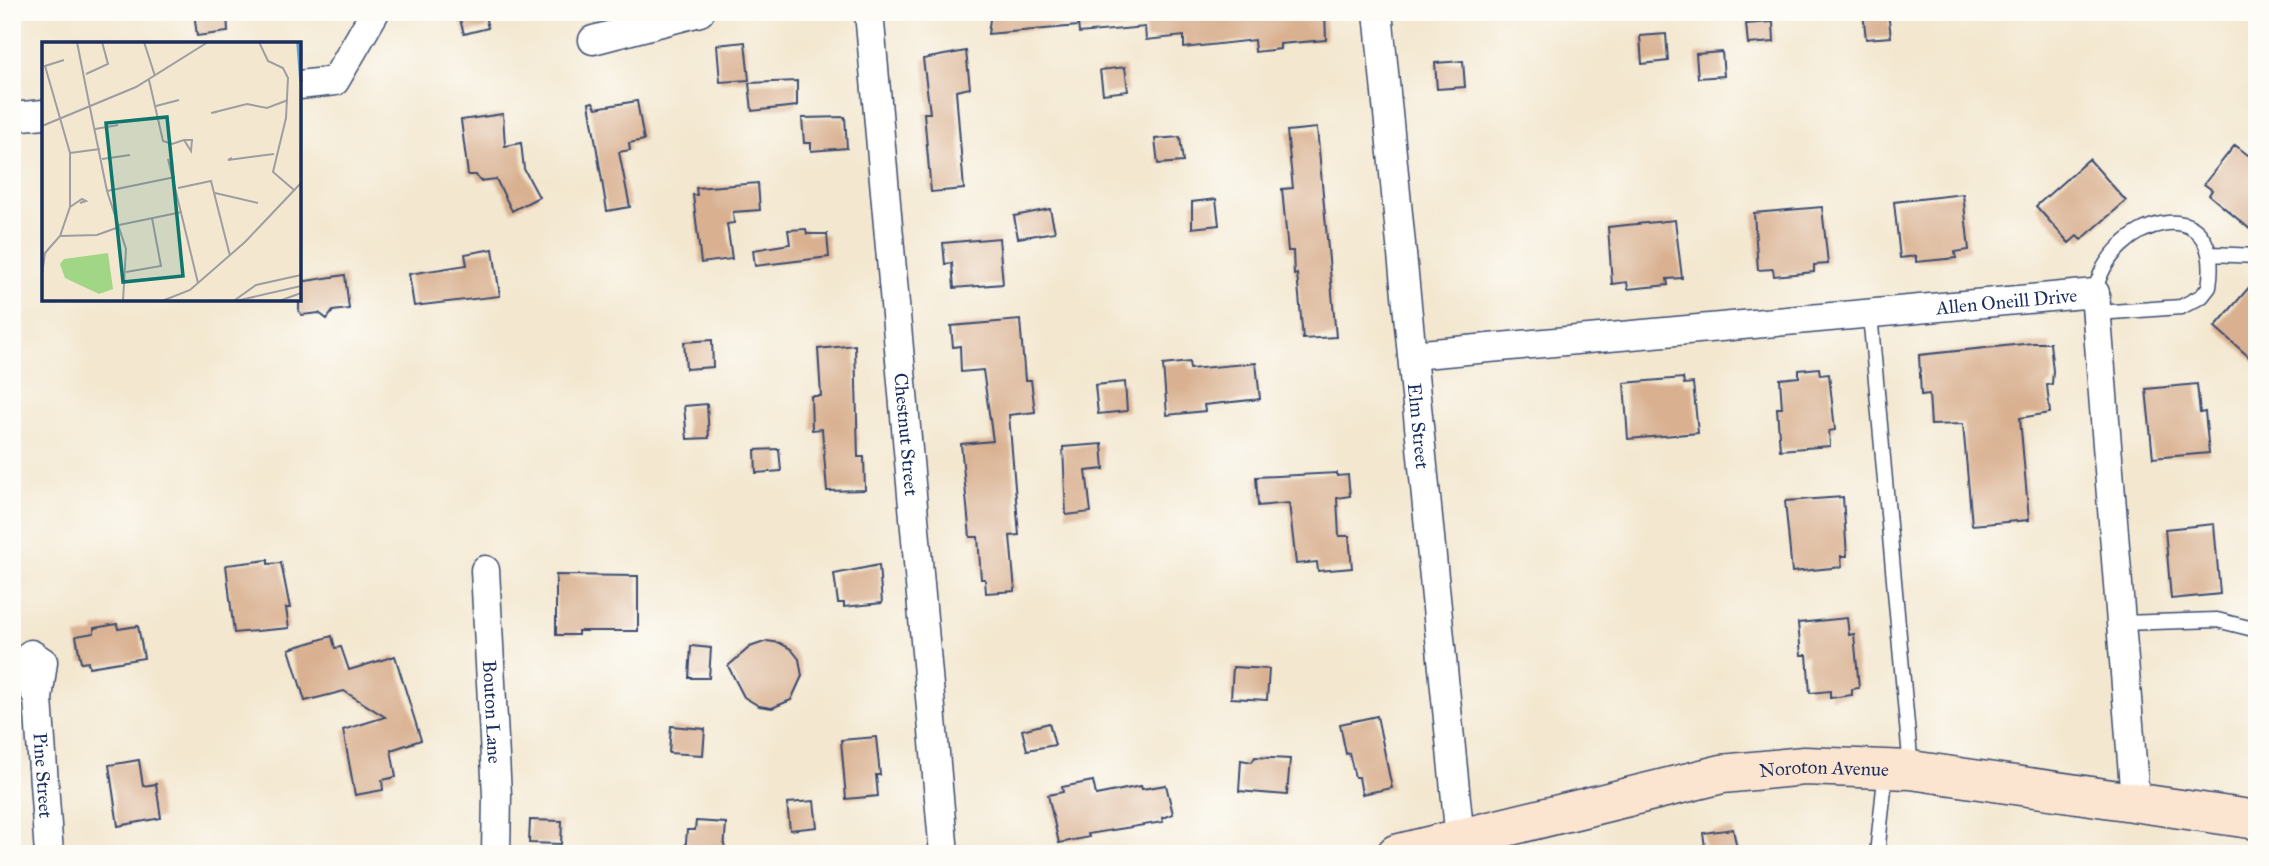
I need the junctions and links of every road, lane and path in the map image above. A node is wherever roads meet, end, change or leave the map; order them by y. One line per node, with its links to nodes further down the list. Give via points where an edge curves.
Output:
1 (375, 12): 6 (street, via 335,81)
2 (700, 12): 5 (street)
3 (869, 12): 24 (street, Chestnut Street)
4 (1378, 12): 13 (street, Elm Street)
5 (593, 40)
6 (301, 85)
7 (42, 114): 8 (street)
8 (12, 117)
9 (2211, 254): 10 (lane); 11 (lane, via 2209,287 2192,304); 11 (lane, via 2192,228 2160,222 2145,227 2104,265)
10 (2257, 256)
11 (2096, 303): 12 (street, Allen Oneill Drive); 15 (street, Allen Oneill Drive)
12 (1870, 314): 13 (street, Allen Oneill Drive); 18 (lane)
13 (1412, 355): 21 (street, Elm Street)
14 (485, 570): 23 (street, Bouton Lane)
15 (2121, 623): 16 (lane, via 2217,620); 19 (street, Allen Oneill Drive)
16 (2257, 630)
17 (38, 699): 22 (street, Pine Street)
18 (1899, 769): 19 (main road, Noroton Avenue); 21 (main road, Noroton Avenue, via 1804,766 1722,774); 26 (lane)
19 (2135, 800): 20 (main road, Noroton Avenue)
20 (2257, 820)
21 (1479, 841): 25 (main road, Noroton Avenue)
22 (49, 854)
23 (496, 854)
24 (944, 854)
25 (1395, 854)
26 (1877, 854)

